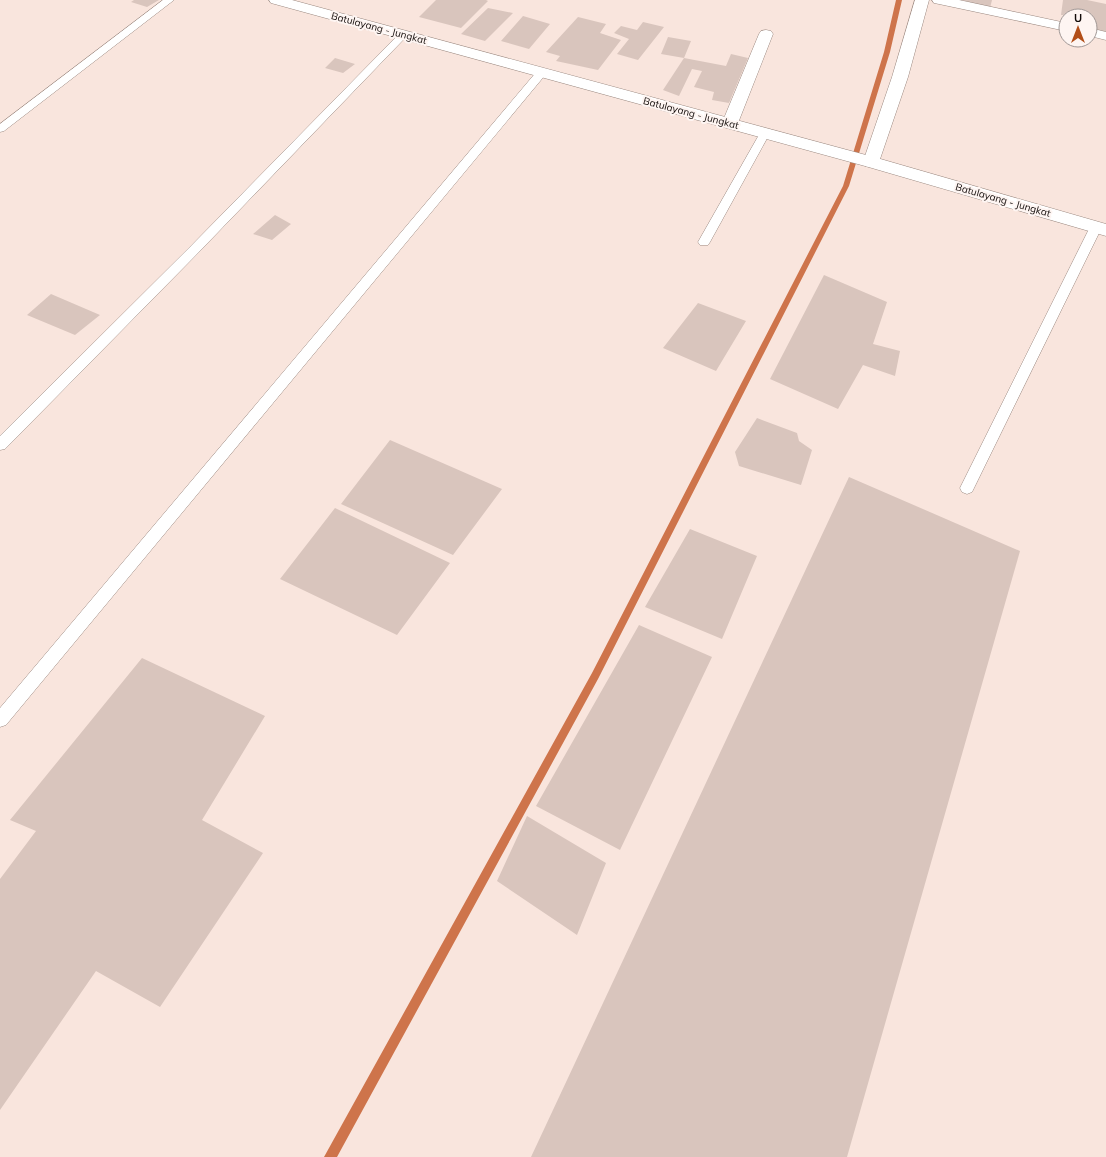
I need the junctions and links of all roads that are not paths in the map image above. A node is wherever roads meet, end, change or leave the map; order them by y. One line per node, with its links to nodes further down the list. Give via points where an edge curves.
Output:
1 (169, 0): 10 (lane)
2 (276, 0): 7 (main road, Batulayang - Jungkat)
3 (922, 0): 12 (main road, via 900,76)
4 (939, 0): 5 (main road)
5 (1058, 25)
6 (766, 34): 9 (main road)
7 (403, 35): 8 (main road, Batulayang - Jungkat); 15 (lane)
8 (542, 72): 9 (main road, Batulayang - Jungkat); 17 (lane)
9 (730, 123): 11 (main road, Batulayang - Jungkat)
10 (0, 129)
11 (765, 133): 12 (main road, Batulayang - Jungkat); 14 (lane)
12 (867, 161): 13 (main road, Batulayang - Jungkat)
13 (1101, 229): 16 (lane)
14 (704, 242)
15 (0, 445)
16 (967, 488)
17 (0, 720)

